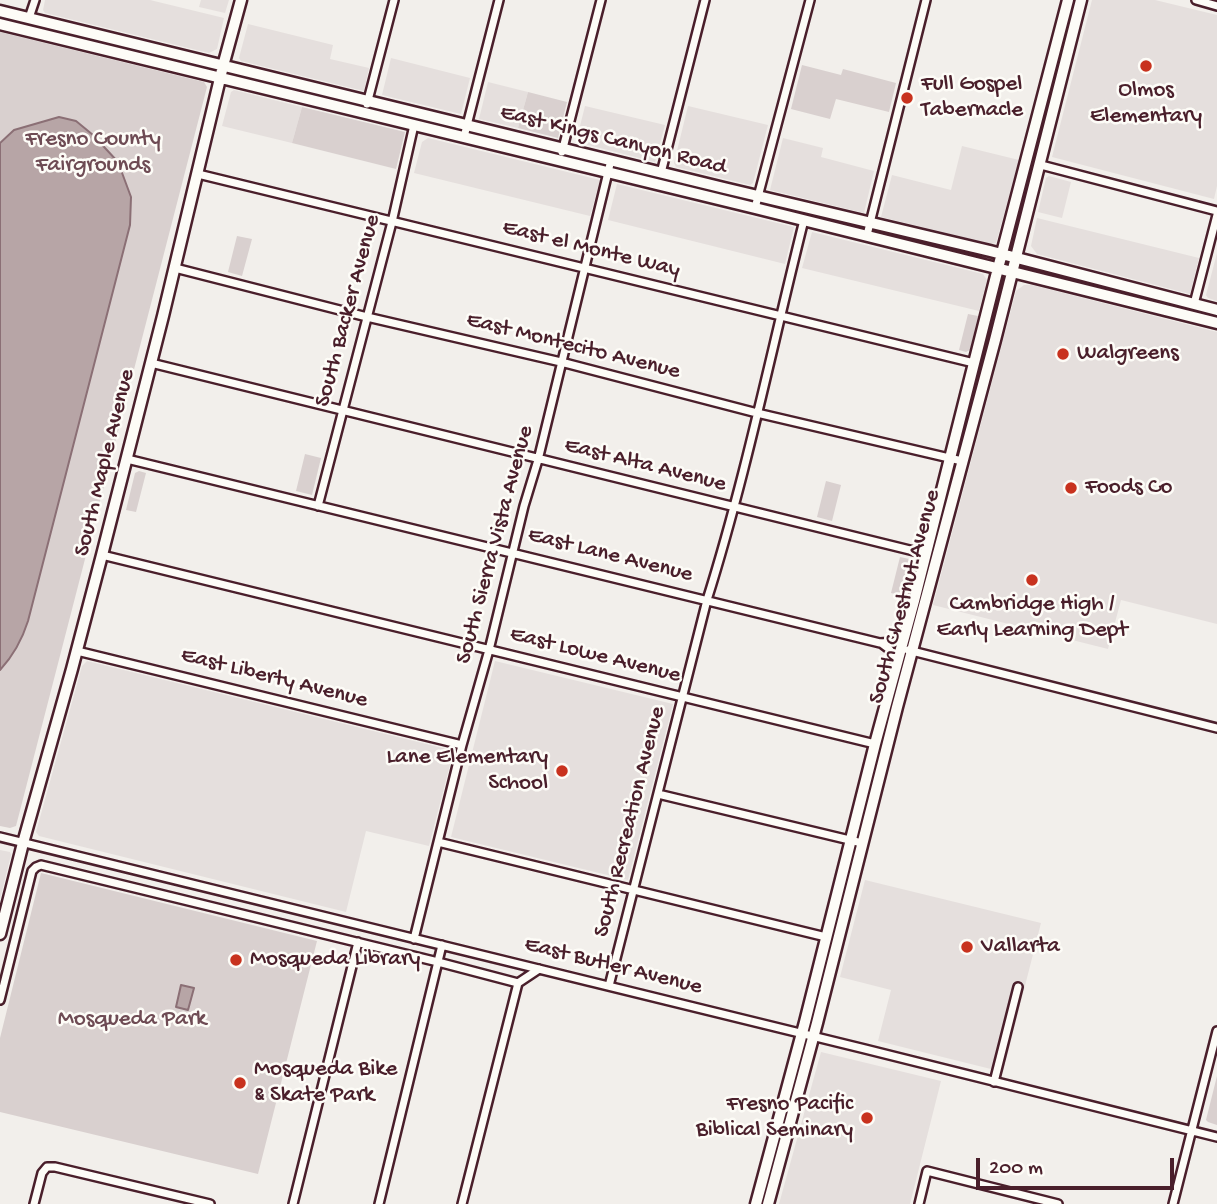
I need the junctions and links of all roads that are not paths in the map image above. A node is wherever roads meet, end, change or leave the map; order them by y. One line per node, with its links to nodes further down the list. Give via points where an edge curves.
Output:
1 (35, 0): 15 (street)
2 (241, 0): 19 (main road, South Maple Avenue)
3 (394, 0): 23 (street)
4 (499, 0): 26 (street)
5 (601, 0): 28 (street)
6 (705, 0): 33 (street)
7 (810, 0): 35 (street)
8 (926, 0): 40 (street)
9 (1069, 0): 20 (main road, South Chestnut Avenue)
10 (1081, 0): 21 (main road, South Chestnut Avenue)
11 (1196, 0): 12 (street)
12 (1217, 6)
13 (0, 11): 15 (main road, East Kings Canyon Road)
14 (0, 18): 15 (main road, via 22,23)
15 (29, 18): 18 (main road, East Kings Canyon Road)
16 (0, 24): 17 (main road, East Kings Canyon Road)
17 (26, 30): 18 (main road, via 37,26); 22 (main road, East Kings Canyon Road)
18 (101, 36): 19 (main road, East Kings Canyon Road)
19 (223, 65): 22 (main road, South Maple Avenue); 23 (main road, East Kings Canyon Road)
20 (1052, 66): 21 (main road); 42 (main road, South Chestnut Avenue)
21 (1064, 69): 31 (main road, South Chestnut Avenue)
22 (220, 78): 24 (main road, East Kings Canyon Road); 34 (main road, South Maple Avenue)
23 (368, 101): 24 (street); 26 (main road, East Kings Canyon Road)
24 (365, 112): 25 (main road, East Kings Canyon Road)
25 (414, 125): 27 (main road, East Kings Canyon Road); 39 (street, South Backer Avenue)
26 (467, 125): 27 (street); 28 (main road, East Kings Canyon Road)
27 (464, 137): 29 (main road, East Kings Canyon Road)
28 (563, 149): 29 (street); 30 (main road, East Kings Canyon Road)
29 (560, 160): 32 (main road, East Kings Canyon Road)
30 (611, 160): 32 (street, South Sierra Vista Avenue); 33 (main road, East Kings Canyon Road)
31 (1041, 164): 37 (street); 43 (main road, South Chestnut Avenue)
32 (608, 172): 36 (main road, East Kings Canyon Road); 45 (street, South Sierra Vista Avenue)
33 (661, 173): 35 (main road, East Kings Canyon Road)
34 (198, 174): 39 (street, East el Monte Way); 44 (main road, South Maple Avenue)
35 (758, 196): 36 (street); 40 (main road, East Kings Canyon Road)
36 (755, 208): 38 (main road, East Kings Canyon Road)
37 (1217, 213): 48 (street)
38 (804, 220): 41 (main road, East Kings Canyon Road); 50 (street, South Recreation Avenue)
39 (392, 222): 45 (street, East el Monte Way); 51 (street, South Backer Avenue)
40 (870, 222): 41 (street); 42 (main road, East Kings Canyon Road)
41 (867, 235): 46 (main road, East Kings Canyon Road)
42 (1002, 254): 43 (main road, East Kings Canyon Road); 46 (main road, South Chestnut Avenue)
43 (1016, 257): 47 (main road, South Chestnut Avenue); 48 (main road, East Kings Canyon Road)
44 (175, 268): 51 (street, East Montecito Avenue); 54 (main road, South Maple Avenue)
45 (585, 268): 50 (street, East el Monte Way); 53 (street, South Sierra Vista Avenue)
46 (998, 268): 47 (main road, East Kings Canyon Road); 55 (main road, South Chestnut Avenue)
47 (1012, 271): 52 (main road, East Kings Canyon Road); 58 (main road, South Chestnut Avenue)
48 (1194, 304): 49 (main road, East Kings Canyon Road)
49 (1217, 310)
50 (780, 316): 55 (street, East el Monte Way); 57 (street, South Recreation Avenue)
51 (367, 317): 53 (street, East Montecito Avenue); 56 (street, South Backer Avenue)
52 (1217, 323)
53 (561, 362): 57 (street, East Montecito Avenue); 61 (street, South Sierra Vista Avenue)
54 (151, 363): 56 (street, East Alta Avenue); 60 (main road, South Maple Avenue)
55 (974, 363): 58 (main road, via 977,374 970,408); 59 (main road, South Chestnut Avenue)
56 (343, 410): 61 (street, East Alta Avenue); 63 (street, South Backer Avenue)
57 (757, 413): 59 (street, East Montecito Avenue); 64 (street, South Recreation Avenue)
58 (974, 418): 62 (main road, South Chestnut Avenue)
59 (950, 458): 62 (street, East Montecito Avenue); 66 (main road, South Chestnut Avenue)
60 (127, 459): 63 (street, East Lane Avenue); 67 (main road, South Maple Avenue)
61 (538, 460): 64 (street, East Alta Avenue); 65 (street, South Sierra Vista Avenue)
62 (962, 461): 72 (main road, South Chestnut Avenue)
63 (318, 506): 65 (street, East Lane Avenue)
64 (733, 507): 66 (street, East Alta Avenue); 68 (street, South Recreation Avenue)
65 (512, 552): 68 (street, East Lane Avenue); 71 (street, South Sierra Vista Avenue)
66 (926, 554): 70 (main road, South Chestnut Avenue)
67 (102, 555): 71 (street, East Lowe Avenue); 73 (main road, South Maple Avenue)
68 (707, 600): 69 (street, East Lane Avenue); 75 (street, South Recreation Avenue)
69 (880, 643): 70 (street, East Lane Avenue); 74 (street, East Lane Avenue)
70 (902, 643): 72 (street, East Lane Avenue); 74 (main road, South Chestnut Avenue)
71 (489, 650): 75 (street, East Lowe Avenue); 79 (street, South Sierra Vista Avenue)
72 (912, 651): 77 (street, East Lane Avenue); 80 (main road, South Chestnut Avenue)
73 (77, 652): 79 (street, East Liberty Avenue); 85 (main road, South Maple Avenue)
74 (898, 659): 76 (main road, South Chestnut Avenue)
75 (683, 697): 78 (street, East Lowe Avenue); 81 (street, South Recreation Avenue)
76 (882, 717): 78 (main road, South Chestnut Avenue); 80 (main road, via 886,721 876,765)
77 (1217, 728)
78 (875, 744): 83 (main road, South Chestnut Avenue)
79 (462, 745): 84 (street, South Sierra Vista Avenue)
80 (880, 772): 86 (main road, South Chestnut Avenue)
81 (658, 794): 83 (street); 87 (street, South Recreation Avenue)
82 (0, 837): 85 (street, East Butler Avenue)
83 (850, 840): 86 (street); 91 (main road, South Chestnut Avenue)
84 (438, 842): 87 (street); 92 (street, South Sierra Vista Avenue)
85 (23, 843): 88 (street, East Butler Avenue); 90 (main road, South Maple Avenue)
86 (862, 843): 103 (main road, South Chestnut Avenue)
87 (634, 890): 91 (street); 98 (street, South Recreation Avenue)
88 (240, 896): 89 (street); 92 (street, East Butler Avenue)
89 (236, 912): 93 (street); 100 (street, via 41,865 32,871)
90 (0, 934)
91 (826, 937): 102 (main road, South Chestnut Avenue)
92 (414, 939): 94 (street, East Butler Avenue)
93 (358, 942): 95 (street); 109 (street)
94 (442, 946): 95 (street); 96 (street, East Butler Avenue)
95 (438, 962): 97 (street); 110 (street)
96 (538, 969): 97 (street); 98 (street, East Butler Avenue)
97 (518, 983): 111 (street)
98 (609, 986): 102 (street, East Butler Avenue)
99 (1018, 987): 104 (street)
100 (0, 1000)
101 (1217, 1031): 105 (street)
102 (802, 1033): 103 (street, East Butler Avenue); 112 (main road, South Chestnut Avenue)
103 (813, 1036): 104 (street, East Butler Avenue); 113 (main road, South Chestnut Avenue)
104 (994, 1082): 105 (street, East Butler Avenue)
105 (1191, 1131): 106 (street, East Butler Avenue); 116 (street)
106 (1217, 1138)
107 (34, 1204): 108 (street, via 47,1167)
108 (209, 1204)
109 (293, 1204)
110 (379, 1204)
111 (462, 1204)
112 (756, 1204)
113 (768, 1204)
114 (919, 1204): 115 (street, via 927,1171)
115 (1058, 1204)
116 (1173, 1204)

